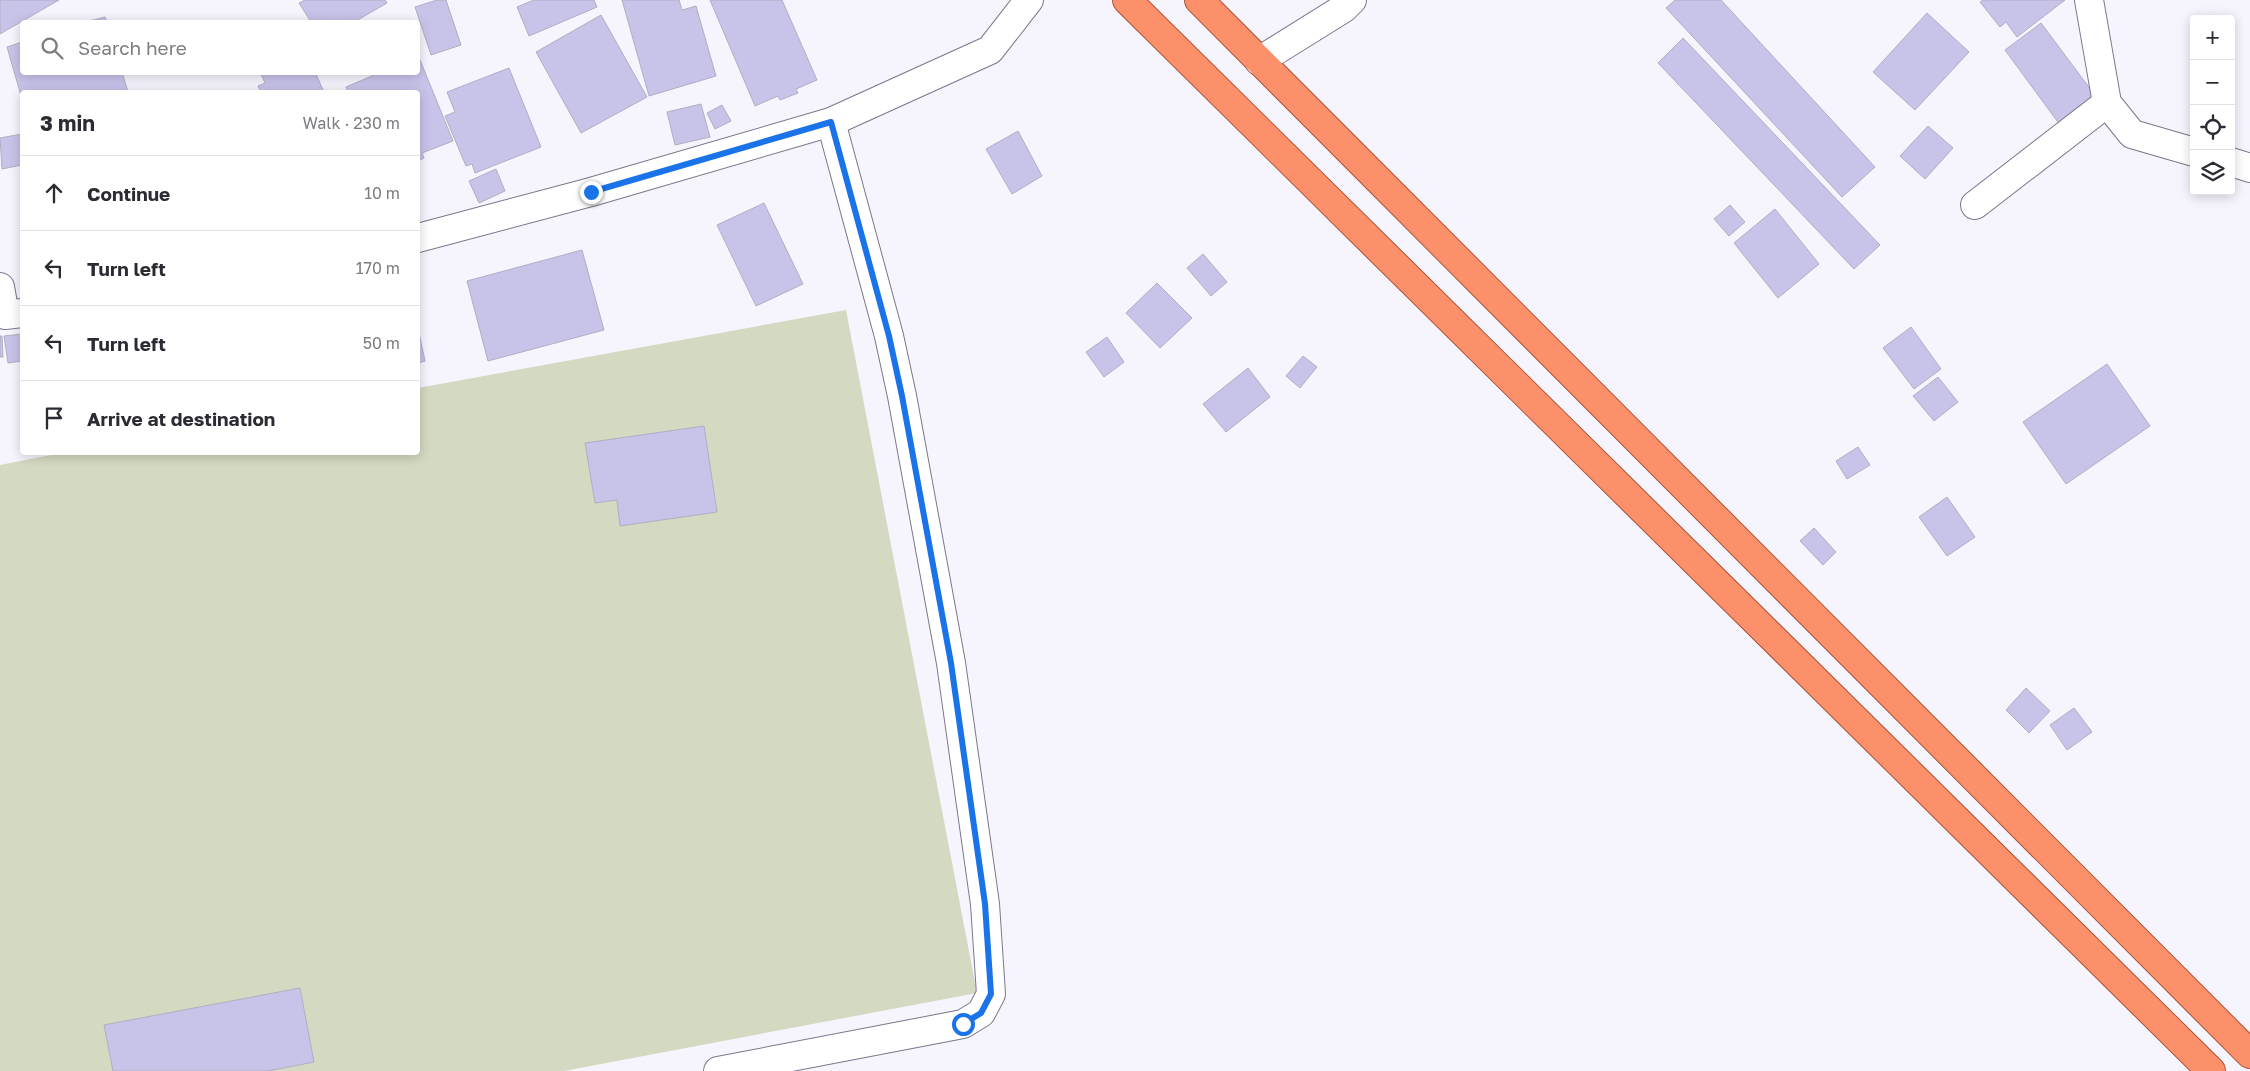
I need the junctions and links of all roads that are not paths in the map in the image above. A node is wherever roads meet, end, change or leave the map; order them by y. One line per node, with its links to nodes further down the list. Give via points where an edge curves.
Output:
1 (1029, 0): 8 (street, via 990,50)
2 (1128, 0): 18 (highway)
3 (1199, 0): 6 (highway)
4 (1352, 0): 6 (street)
5 (2089, 0): 7 (street)
6 (1259, 61): 16 (highway)
7 (2107, 103): 9 (street, via 2132,134); 12 (street)
8 (831, 122): 13 (street); 17 (street, via 902,396 944,625 985,904 991,994 981,1013 963,1024)
9 (2190, 151)
10 (2235, 163): 11 (street)
11 (2250, 168)
12 (1975, 205)
13 (420, 237)
14 (0, 286): 15 (street)
15 (9, 314)
16 (2250, 1054)
17 (718, 1071)
18 (2211, 1071)

